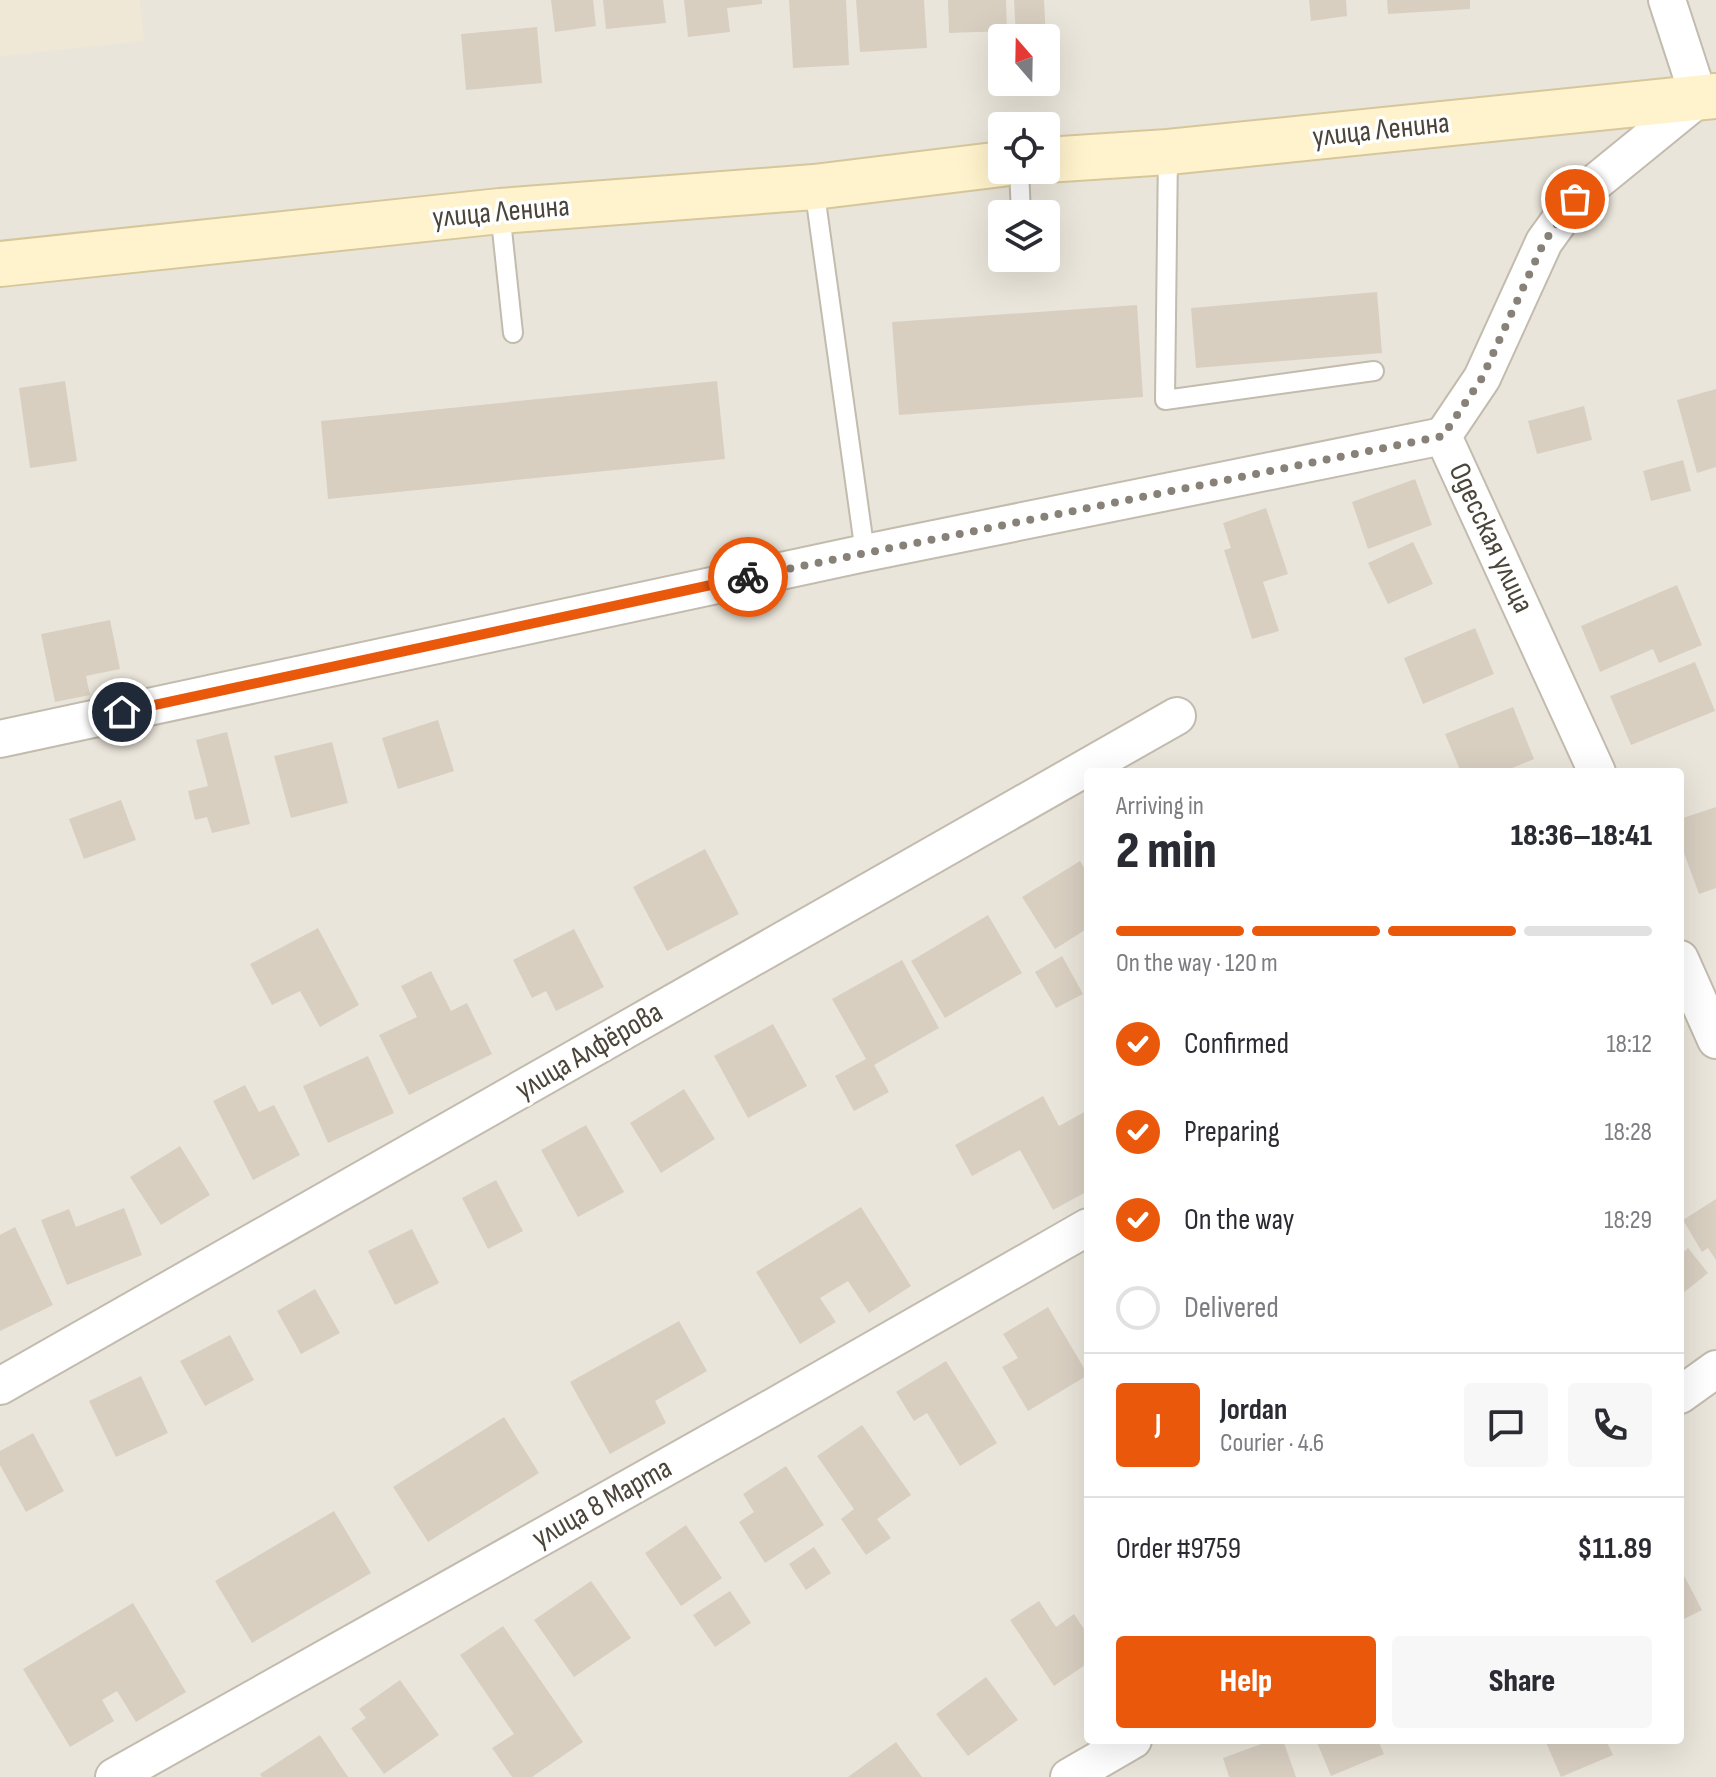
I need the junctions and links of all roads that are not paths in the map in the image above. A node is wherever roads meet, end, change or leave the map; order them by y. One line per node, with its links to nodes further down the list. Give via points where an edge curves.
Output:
1 (1667, 0): 2 (street)
2 (1707, 97): 3 (street, улица Ленина); 11 (street, Одесская улица, via 1575,199 1544,242 1482,378)
3 (1168, 152): 4 (street, улица Ленина); 10 (lane, via 1165,400)
4 (1060, 159)
5 (988, 166): 6 (street, улица Ленина)
6 (814, 187): 7 (street, улица Ленина); 12 (lane)
7 (500, 211): 8 (street, улица Ленина); 9 (lane)
8 (0, 264)
9 (513, 333)
10 (1374, 371)
11 (1443, 436): 12 (street); 16 (street, Одесская улица)
12 (865, 553): 14 (street)
13 (1177, 716): 15 (street, улица Алфёрова)
14 (0, 739)
15 (1086, 768)
16 (1595, 768)
17 (1084, 769): 22 (street, улица Алфёрова)
18 (1684, 968): 19 (street)
19 (1716, 1040)
20 (1084, 1229): 25 (street, улица 8 Марта)
21 (1716, 1369): 23 (street)
22 (0, 1386)
23 (1684, 1392)
24 (1126, 1744): 26 (street)
25 (114, 1777)
26 (1069, 1777)

